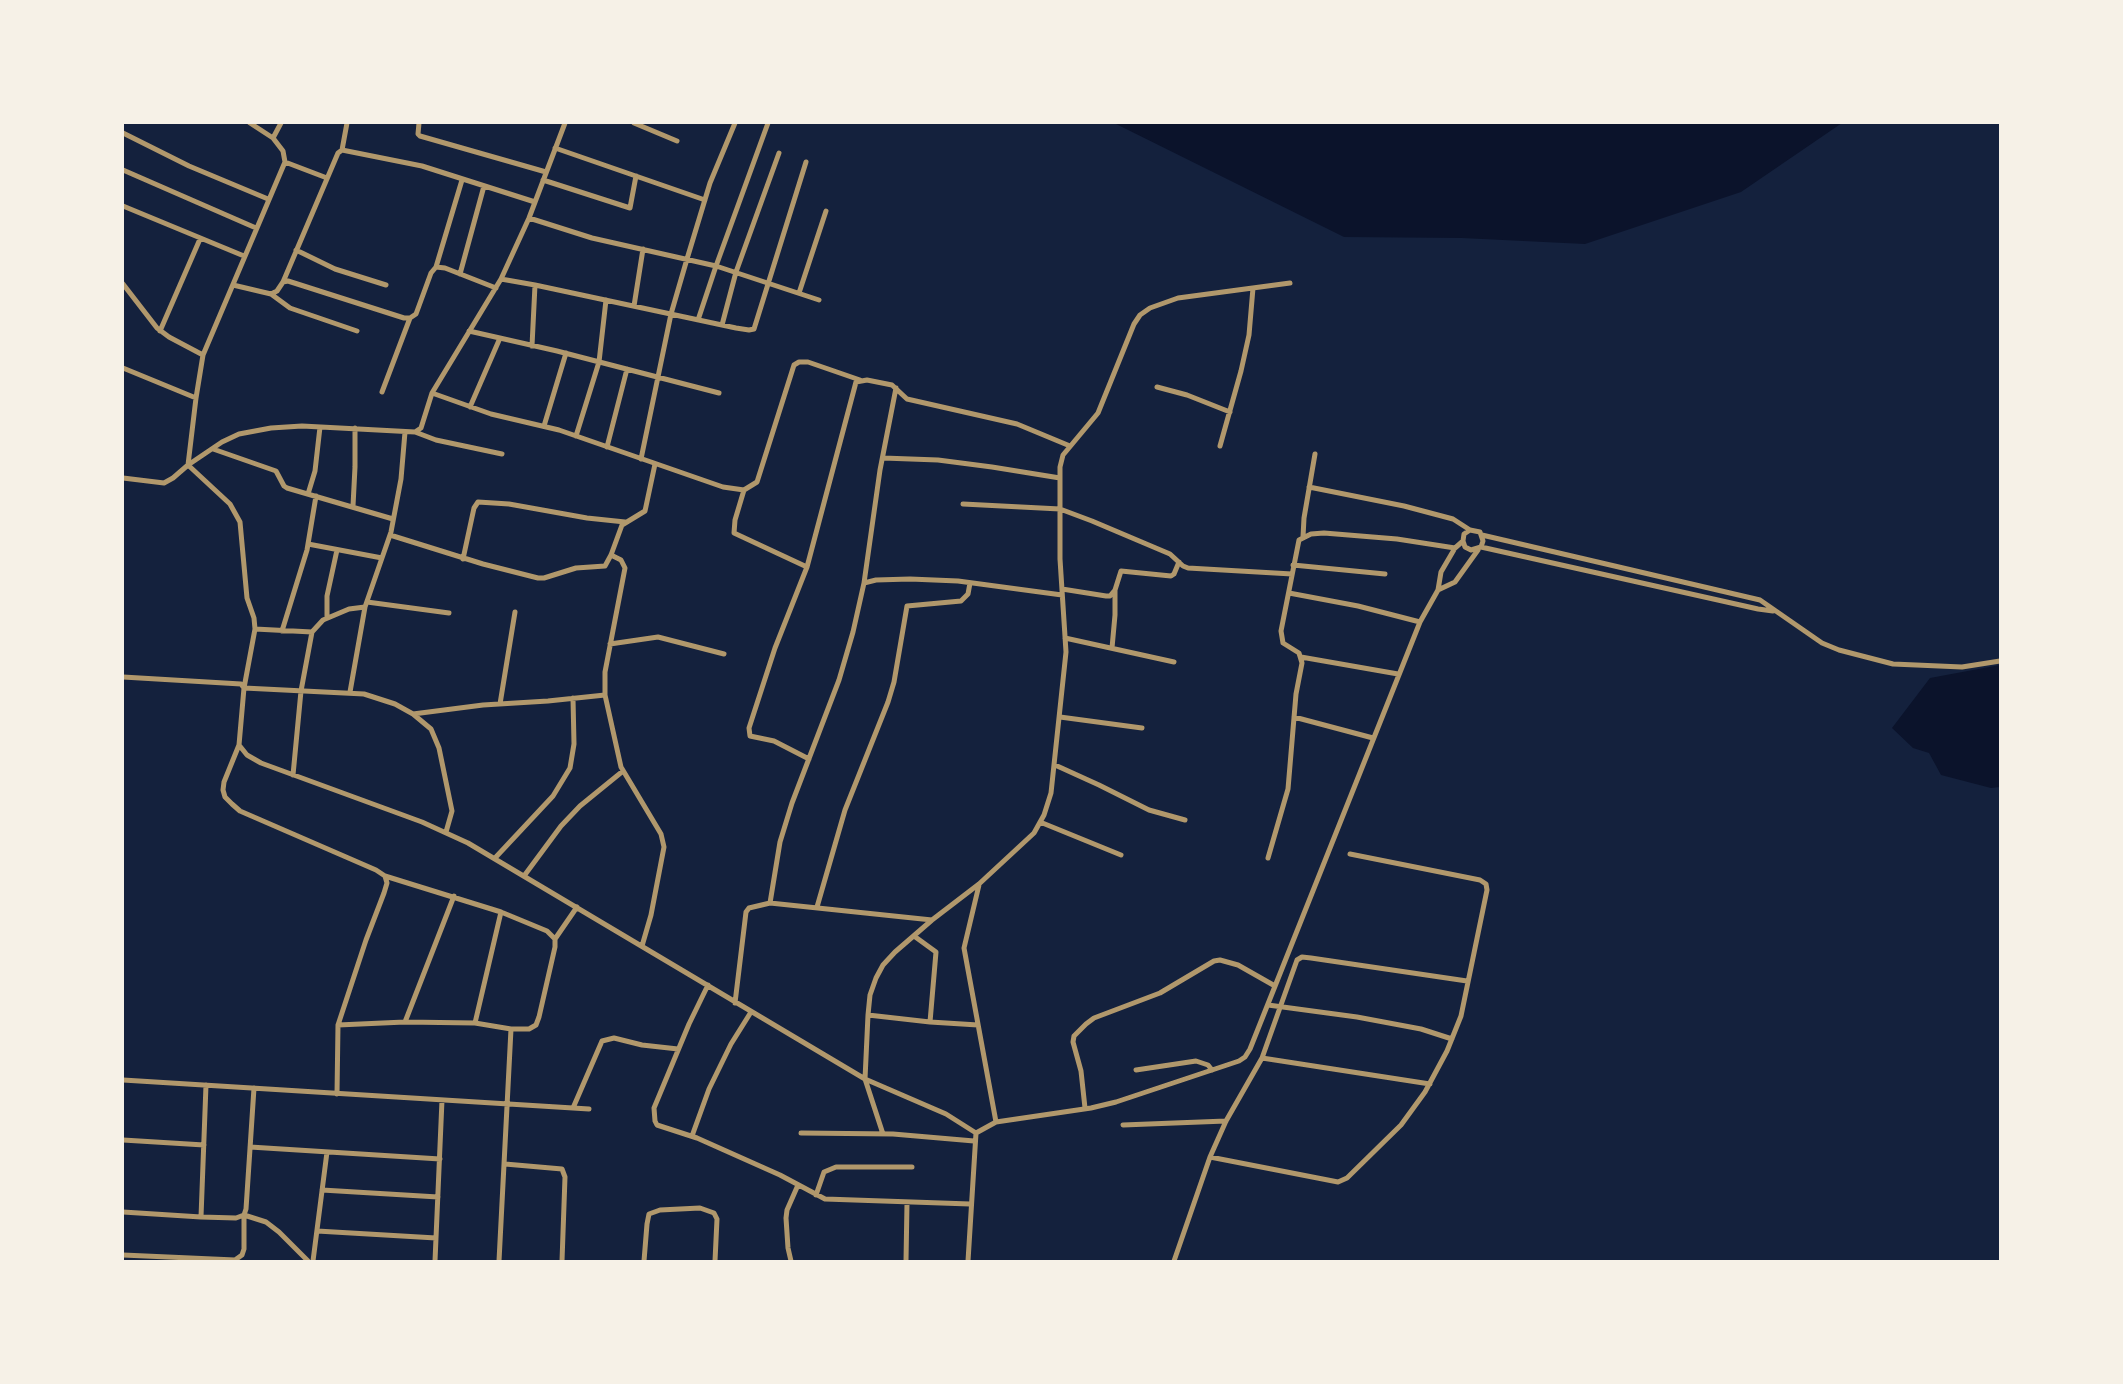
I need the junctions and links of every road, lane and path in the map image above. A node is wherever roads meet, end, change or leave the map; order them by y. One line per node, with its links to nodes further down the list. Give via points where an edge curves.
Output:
1 (250, 123): 10 (street)
2 (281, 123): 10 (street)
3 (347, 123): 13 (street)
4 (419, 123): 18 (street, via 420,136)
5 (565, 123): 12 (street)
6 (634, 123): 11 (street)
7 (735, 123): 25 (street)
8 (768, 123): 36 (street)
9 (123, 133): 24 (street)
10 (273, 138): 15 (street, via 283,151)
11 (677, 141)
12 (555, 148): 18 (street); 19 (street)
13 (342, 150): 20 (street); 21 (street, via 422,166)
14 (779, 153): 38 (street)
15 (285, 162): 20 (street); 24 (street)
16 (806, 162): 42 (street)
17 (123, 170): 30 (street)
18 (546, 172): 22 (street)
19 (636, 176): 22 (street, via 630,208); 25 (street)
20 (327, 178): 33 (street)
21 (462, 180): 23 (street); 37 (street)
22 (543, 180): 26 (street)
23 (484, 186): 26 (street); 39 (street)
24 (268, 199): 30 (street)
25 (705, 200): 35 (street)
26 (535, 202): 29 (street)
27 (123, 206): 31 (street)
28 (826, 211): 50 (street)
29 (529, 218): 32 (street); 40 (street)
30 (256, 228): 34 (street)
31 (200, 239): 34 (street); 59 (street)
32 (643, 249): 35 (street); 54 (street)
33 (297, 250): 41 (street); 46 (street)
34 (244, 256): 45 (street)
35 (687, 259): 36 (street); 55 (street)
36 (716, 266): 38 (street); 57 (street)
37 (436, 267): 39 (street); 56 (street, via 416,314)
38 (736, 272): 42 (street); 58 (street)
39 (460, 274): 48 (street)
40 (501, 279): 47 (street); 48 (street)
41 (283, 282): 51 (street); 56 (street)
42 (768, 283): 50 (street); 58 (street, via 754,329)
43 (1290, 283): 49 (street)
44 (123, 284): 59 (street)
45 (233, 285): 51 (street); 65 (street)
46 (386, 285)
47 (534, 285): 52 (street); 63 (street)
48 (496, 288): 61 (street)
49 (1253, 288): 78 (street, via 1249,335); 85 (street, via 1178,298 1158,303 1140,315 1098,413)
50 (799, 293): 53 (street)
51 (271, 294): 60 (street, via 290,308)
52 (606, 300): 54 (street); 66 (street)
53 (819, 300)
54 (634, 306): 55 (street)
55 (671, 314): 57 (street); 69 (street)
56 (410, 318): 73 (street)
57 (698, 320): 58 (street)
58 (723, 325)
59 (160, 331): 65 (street)
60 (357, 331)
61 (469, 331): 62 (street); 74 (street)
62 (500, 338): 63 (street); 77 (street)
63 (532, 346): 64 (street)
64 (566, 353): 66 (street); 79 (street)
65 (203, 355): 76 (street)
66 (599, 362): 68 (street); 84 (street)
67 (123, 368): 76 (street)
68 (627, 369): 69 (street); 87 (street)
69 (658, 377): 75 (street); 92 (street)
70 (861, 380): 72 (street); 98 (street, via 808,362 794,365 757,482); 120 (street, via 853,387)
71 (1157, 387): 78 (street)
72 (896, 388): 85 (street, via 907,399 1017,424); 91 (street)
73 (382, 392)
74 (432, 393): 77 (street); 83 (street, via 421,428)
75 (719, 393)
76 (196, 398): 94 (street)
77 (470, 407): 79 (street)
78 (1230, 412): 86 (street)
79 (544, 426): 84 (street)
80 (320, 427): 81 (street); 88 (street, via 271,428 239,434); 99 (street)
81 (355, 428): 82 (street); 102 (street)
82 (405, 432): 83 (street); 104 (street)
83 (415, 432): 89 (street)
84 (576, 436): 87 (street)
85 (1070, 446): 96 (street, via 1063,455)
86 (1220, 446)
87 (607, 447): 92 (street)
88 (213, 449): 94 (street); 99 (street, via 276,471 284,486)
89 (502, 454)
90 (1315, 454): 97 (street)
91 (883, 458): 96 (street, via 992,466); 123 (street)
92 (641, 459): 93 (street)
93 (655, 464): 98 (street, via 723,487); 105 (street, via 645,512)
94 (188, 465): 95 (street, via 164,483); 135 (street, via 237,514 247,598)
95 (123, 478)
96 (1060, 478): 103 (street)
97 (1309, 488): 106 (street, via 1454,519); 109 (street)
98 (744, 490): 120 (street, via 734,533)
99 (308, 494): 100 (street)
100 (316, 496): 102 (street); 111 (street)
101 (963, 504): 103 (street)
102 (353, 506): 104 (street)
103 (1060, 509): 118 (street, via 1170,554); 127 (street)
104 (393, 519): 108 (street)
105 (625, 522): 115 (street); 117 (street, via 478,502)
106 (1470, 530): 107 (street); 110 (street)
107 (1482, 534): 113 (street, via 1484,541); 130 (street, via 1760,600)
108 (390, 535): 116 (street); 117 (street)
109 (1303, 537): 112 (street, via 1324,533 1398,538); 119 (street)
110 (1463, 541): 112 (street); 113 (street, via 1468,549)
111 (308, 544): 114 (street); 136 (street)
112 (1455, 548): 126 (street, via 1441,572)
113 (1479, 548): 126 (street, via 1455,582); 130 (street)
114 (337, 550): 116 (street); 133 (street, via 327,596)
115 (611, 555): 117 (street, via 605,566 576,567 544,578); 139 (street, via 621,560 625,568)
116 (382, 558): 129 (street)
117 (463, 559)
118 (1179, 562): 121 (street, via 1188,567); 125 (street, via 1171,576 1121,571)
119 (1293, 565): 121 (street); 122 (street)
120 (807, 567): 159 (street, via 775,648 749,732 750,736 774,741)
121 (1292, 574): 128 (street)
122 (1385, 574)
123 (864, 583): 124 (street, via 910,579); 159 (street, via 850,642)
124 (970, 583): 127 (street); 176 (street, via 968,594 961,601 907,606 894,682 845,810)
125 (1115, 590): 127 (street, via 1106,596); 140 (street)
126 (1438, 590): 134 (street)
127 (1062, 592): 138 (street)
128 (1289, 593): 134 (street); 142 (street, via 1282,638)
129 (366, 604): 132 (street); 133 (street); 149 (street)
130 (1773, 611): 143 (street, via 1822,643 1893,664 1962,667)
131 (515, 612): 152 (street)
132 (449, 613)
133 (327, 618): 137 (street)
134 (1420, 622): 145 (street)
135 (255, 629): 136 (street); 147 (street)
136 (282, 631): 137 (street)
137 (312, 632): 148 (street)
138 (1065, 638): 140 (street); 154 (street)
139 (610, 644): 141 (street, via 658,637); 150 (street)
140 (1112, 648): 144 (street)
141 (724, 654)
142 (1301, 657): 145 (street); 155 (street)
143 (2000, 661)
144 (1174, 662)
145 (1398, 674): 157 (street)
146 (123, 677): 147 (street, via 233,682)
147 (244, 688): 148 (street); 158 (street)
148 (301, 691): 149 (street); 162 (street)
149 (350, 692): 153 (street, via 377,697)
150 (605, 694): 151 (street); 161 (street)
151 (573, 698): 152 (street); 168 (street, via 570,768 553,796)
152 (500, 704): 153 (street)
153 (413, 714): 165 (street, via 430,729 440,748 452,811)
154 (1060, 717): 156 (street); 160 (street)
155 (1294, 717): 157 (street); 169 (street, via 1288,789)
156 (1142, 728)
157 (1373, 738): 184 (street)
158 (239, 745): 162 (street, via 261,763); 170 (street, via 223,790 232,804)
159 (809, 759): 174 (street, via 780,842)
160 (1054, 765): 163 (street, via 1149,810); 164 (street, via 1051,793)
161 (623, 771): 171 (street, via 567,819); 181 (street, via 661,834 664,847)
162 (292, 775): 165 (street)
163 (1185, 820)
164 (1040, 822): 167 (street); 172 (street, via 1034,833)
165 (446, 832): 168 (street)
166 (1350, 854): 182 (street, via 1486,884)
167 (1121, 855)
168 (495, 858): 171 (street)
169 (1268, 858)
170 (386, 876): 173 (street); 193 (street, via 384,893)
171 (524, 876): 175 (street)
172 (979, 884): 178 (street); 194 (street, via 964,948)
173 (454, 896): 177 (street); 190 (street)
174 (770, 903): 176 (street); 185 (street, via 746,912)
175 (577, 907): 180 (street); 181 (street)
176 (817, 907): 178 (street)
177 (501, 912): 180 (street, via 547,931); 191 (street)
178 (932, 920): 179 (street)
179 (914, 936): 189 (street, via 883,965 870,995); 192 (street, via 936,952)
180 (555, 939): 195 (street, via 536,1025)
181 (642, 946): 183 (street)
182 (1467, 981): 187 (street, via 1302,957 1294,966); 196 (street)
183 (708, 985): 185 (street); 197 (street)
184 (1275, 986): 186 (street); 210 (street, via 1238,965 1214,961 1160,993 1095,1018 1074,1036 1073,1042)
185 (735, 1003): 188 (street)
186 (1268, 1005): 187 (street); 200 (street, via 1245,1057)
187 (1280, 1007): 196 (street, via 1368,1019); 198 (street)
188 (751, 1012): 201 (street); 218 (street, via 709,1089)
189 (867, 1015): 192 (street); 201 (street)
190 (405, 1022): 191 (street); 193 (street)
191 (475, 1023): 195 (street)
192 (930, 1023): 194 (street)
193 (338, 1025): 206 (street)
194 (978, 1025): 213 (street)
195 (511, 1029): 208 (street)
196 (1452, 1039): 203 (street)
197 (678, 1050): 209 (street, via 614,1038 602,1041); 218 (street, via 654,1108 655,1121 661,1127)
198 (1262, 1058): 203 (street); 212 (street)
199 (1136, 1070): 200 (street, via 1196,1061)
200 (1212, 1070): 210 (street, via 1116,1102)
201 (865, 1079): 216 (street, via 946,1114); 217 (street)
202 (123, 1080): 204 (street)
203 (1430, 1084): 224 (street, via 1401,1125 1347,1178 1338,1182)
204 (206, 1085): 205 (street); 221 (street)
205 (254, 1088): 206 (street); 222 (street)
206 (337, 1094): 207 (street)
207 (442, 1100): 208 (street); 225 (street)
208 (508, 1104): 209 (street); 226 (street)
209 (573, 1108): 211 (street)
210 (1085, 1108): 213 (street)
211 (589, 1109)
212 (1226, 1121): 214 (street); 224 (street)
213 (996, 1122): 216 (street)
214 (1123, 1125)
215 (801, 1133): 217 (street)
216 (976, 1133): 220 (street)
217 (883, 1134): 220 (street)
218 (692, 1136): 228 (street)
219 (123, 1140): 221 (street)
220 (974, 1141): 233 (street)
221 (204, 1145): 236 (street)
222 (250, 1147): 223 (street); 235 (street)
223 (327, 1152): 225 (street); 229 (street)
224 (1210, 1157): 251 (street)
225 (440, 1159): 231 (street)
226 (505, 1164): 244 (street); 245 (street, via 562,1170)
227 (912, 1167): 230 (street, via 836,1167 824,1172)
228 (798, 1185): 230 (street); 248 (street, via 786,1218)
229 (322, 1190): 231 (street); 237 (street)
230 (816, 1195): 232 (street, via 830,1200)
231 (438, 1197): 238 (street)
232 (907, 1203): 233 (street); 249 (street)
233 (970, 1204): 250 (street)
234 (123, 1212): 236 (street)
235 (244, 1215): 236 (street); 240 (street, via 242,1256); 241 (street, via 272,1227)
236 (201, 1217)
237 (317, 1231): 238 (street); 242 (street)
238 (436, 1238): 243 (street)
239 (123, 1255): 240 (street)
240 (225, 1260)
241 (308, 1261)
242 (313, 1261)
243 (435, 1261)
244 (499, 1261)
245 (562, 1261)
246 (644, 1261): 247 (street, via 649,1215 660,1210 700,1209 714,1213 717,1219)
247 (715, 1261)
248 (791, 1261)
249 (906, 1261)
250 (969, 1261)
251 (1174, 1261)

